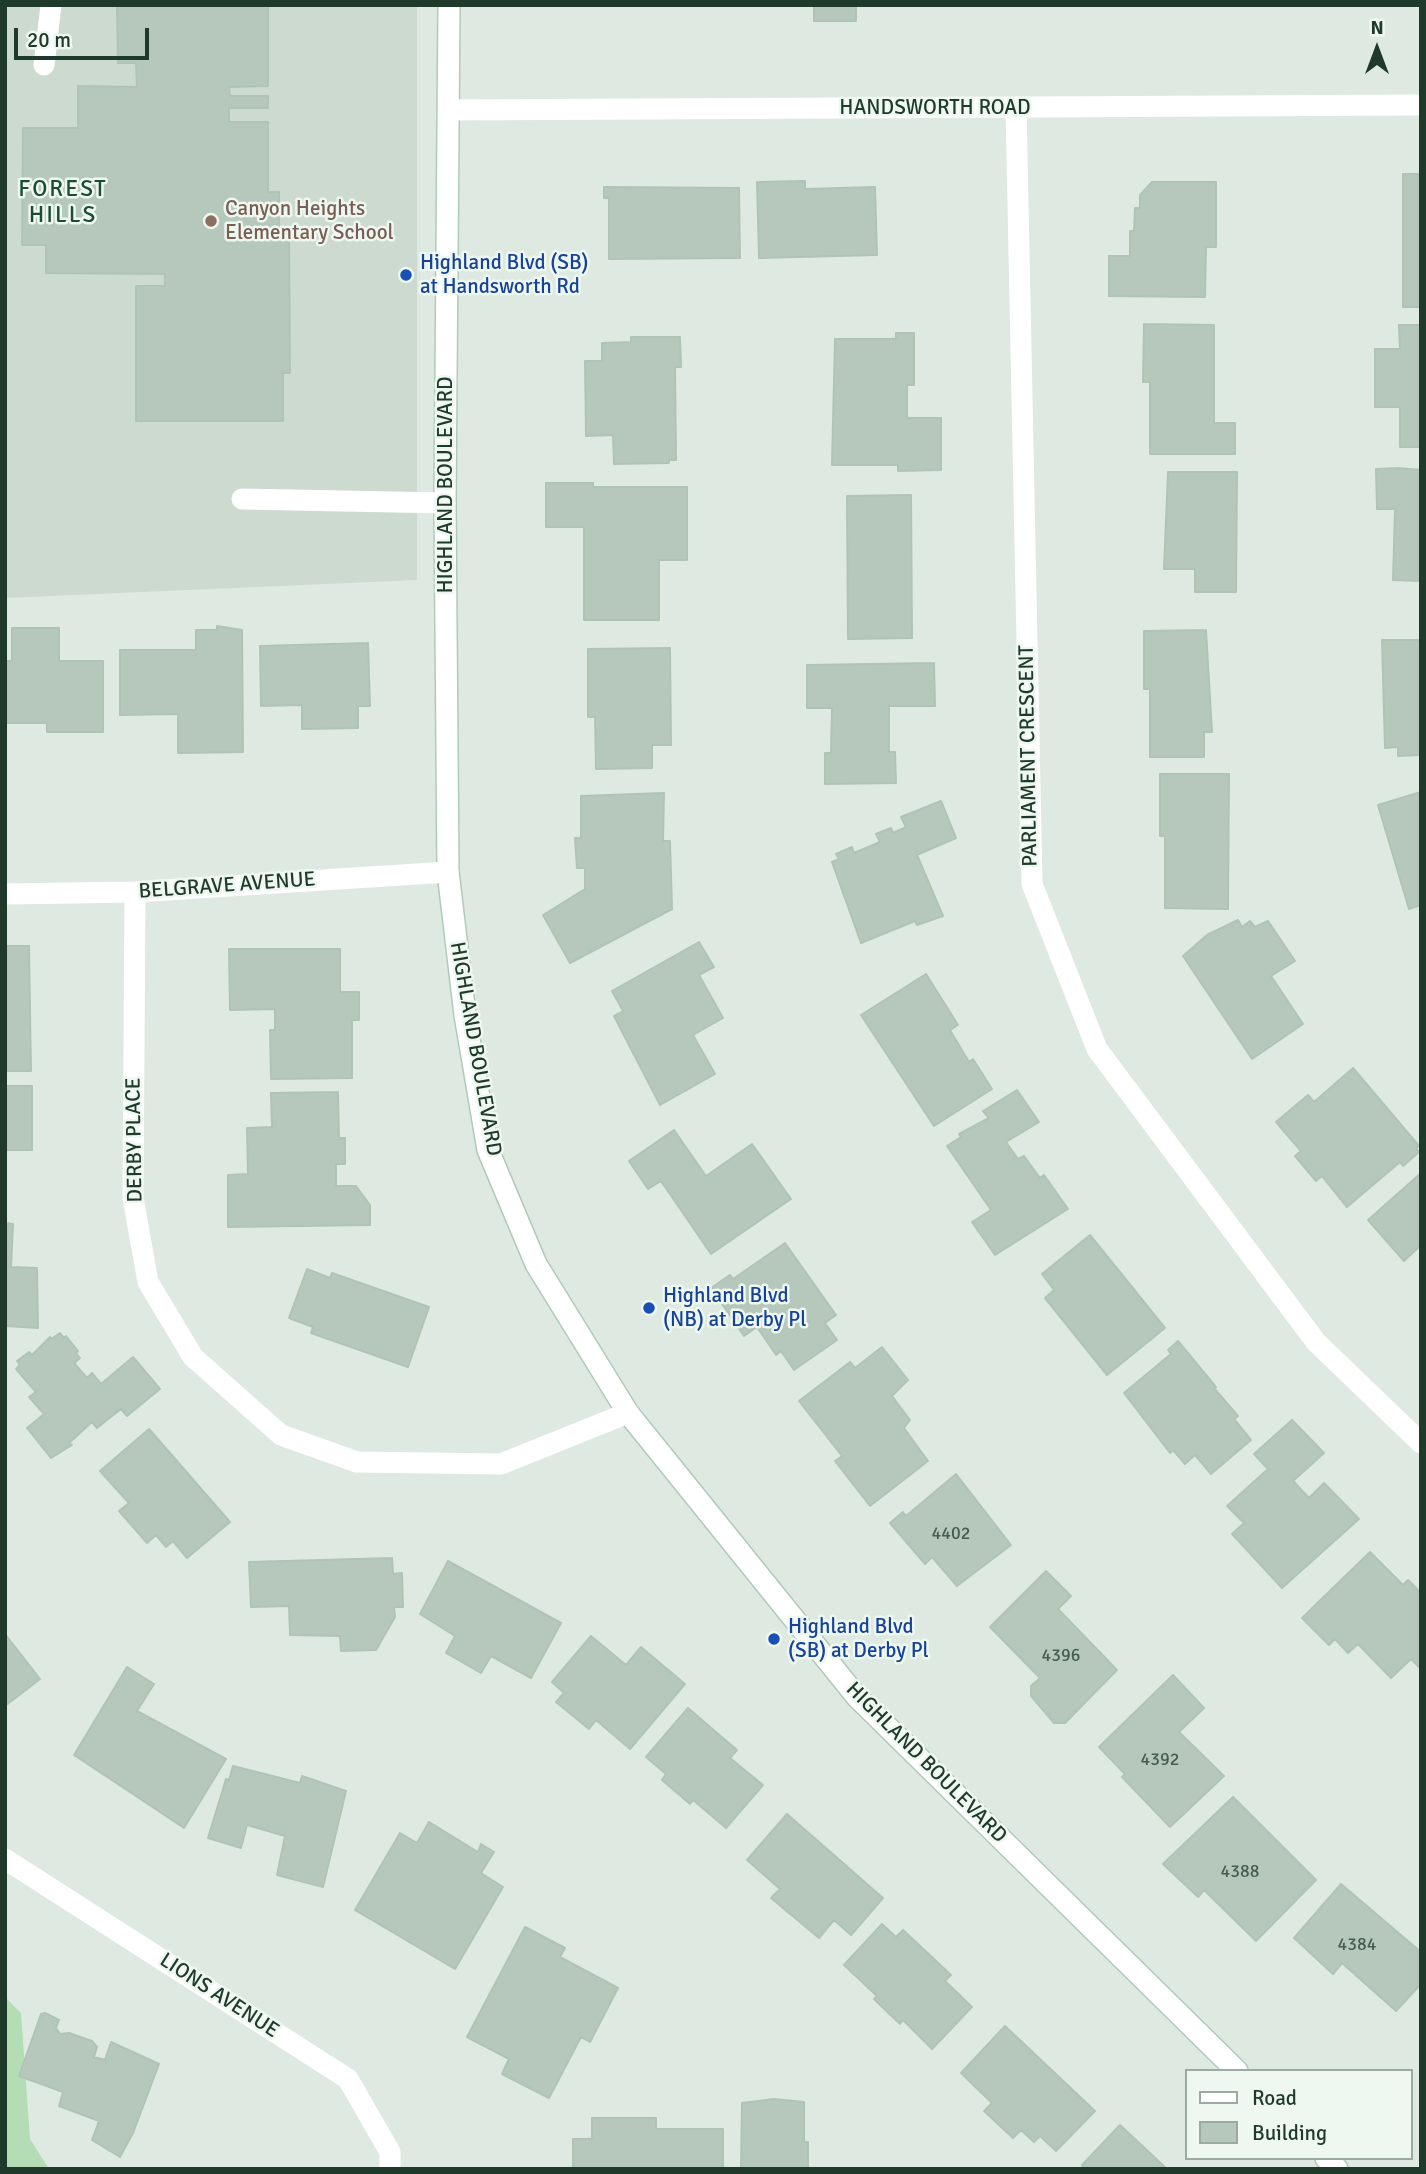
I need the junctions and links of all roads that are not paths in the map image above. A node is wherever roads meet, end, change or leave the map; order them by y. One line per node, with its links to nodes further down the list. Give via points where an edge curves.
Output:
1 (51, 5): 3 (street)
2 (449, 5): 6 (street, HIGHLAND BOULEVARD)
3 (44, 65)
4 (1421, 104): 5 (street, HANDSWORTH ROAD)
5 (1016, 107): 6 (street, HANDSWORTH ROAD); 13 (street, PARLIAMENT CRESCENT, via 1032,884 1097,1049 1316,1342)
6 (449, 110): 8 (street, HIGHLAND BOULEVARD)
7 (242, 499): 8 (street)
8 (445, 503): 9 (street, HIGHLAND BOULEVARD)
9 (448, 872): 10 (street, BELGRAVE AVENUE); 12 (street, HIGHLAND BOULEVARD, via 465,1015 488,1150 536,1264)
10 (135, 892): 11 (street, BELGRAVE AVENUE); 12 (street, DERBY PLACE, via 134,1198 148,1282 193,1357 281,1435 357,1462 501,1464)
11 (5, 894)
12 (628, 1413): 15 (street, HIGHLAND BOULEVARD, via 857,1697)
13 (1421, 1443)
14 (5, 1859): 16 (street, LIONS AVENUE, via 348,2080 390,2152)
15 (1235, 2069)
16 (390, 2169)

